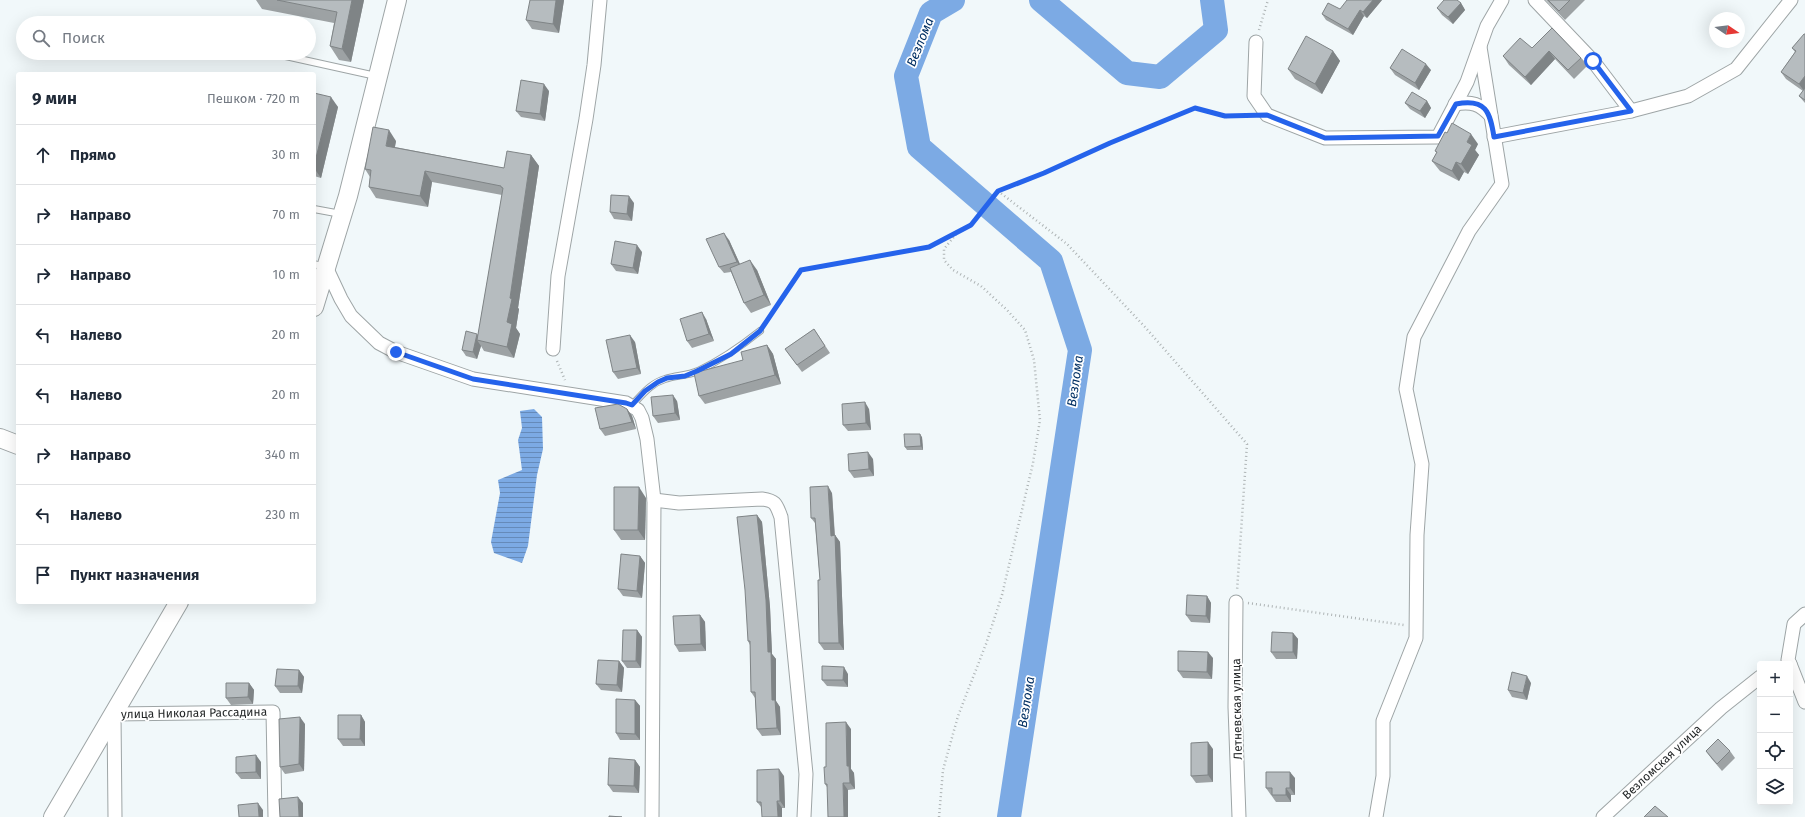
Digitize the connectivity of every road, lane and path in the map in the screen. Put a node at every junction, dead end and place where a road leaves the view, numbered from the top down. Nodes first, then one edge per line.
1 (396, 0) edge
2 (600, 0) edge
3 (1268, 0) edge
4 (1502, 0) edge
5 (1535, 0) edge
6 (1791, 0) edge
7 (1256, 42) joint
8 (1480, 47) junction
9 (303, 60) edge
10 (378, 77) junction
11 (1456, 104) junction
12 (1631, 111) junction
13 (1267, 115) junction
14 (1491, 116) junction
15 (1494, 137) junction
16 (998, 191) junction
17 (316, 209) edge
18 (343, 215) junction
19 (957, 233) junction
20 (320, 265) edge
21 (316, 293) edge
22 (760, 331) joint
23 (553, 349) joint
24 (568, 393) junction
25 (632, 405) junction
26 (0, 438) edge
27 (16, 443) edge
28 (654, 500) junction
29 (1236, 602) junction
30 (178, 604) edge
31 (1805, 614) edge
32 (1416, 627) junction
33 (1788, 661) edge
34 (1793, 674) edge
35 (1757, 679) edge
36 (1805, 702) edge
37 (53, 817) edge
38 (115, 817) edge
39 (275, 817) edge
40 (652, 817) edge
41 (804, 817) edge
42 (939, 817) edge
43 (1239, 817) edge
44 (1376, 817) edge
45 (1603, 817) edge

1 - 10 street
2 - 23 street
3 - 7 path
4 - 8 street
5 - 12 street
6 - 12 street
7 - 13 street
8 - 11 street
8 - 14 street
9 - 10 lane
10 - 18 street
11 - 13 street
11 - 14 street
12 - 15 street
13 - 16 path
14 - 15 street
15 - 32 street
16 - 19 path
16 - 29 path
17 - 18 lane
18 - 20 street
19 - 22 path
19 - 42 path
20 - 21 street
20 - 24 street
22 - 25 lane
23 - 24 path
24 - 25 street
25 - 28 street
26 - 27 street
28 - 40 street
28 - 41 street
29 - 32 path
29 - 43 street, Летневская улица
30 - 37 street
31 - 33 street
32 - 44 street
34 - 36 street
35 - 45 street, Везломская улица
38 - 39 street, улица Николая Рассадина

